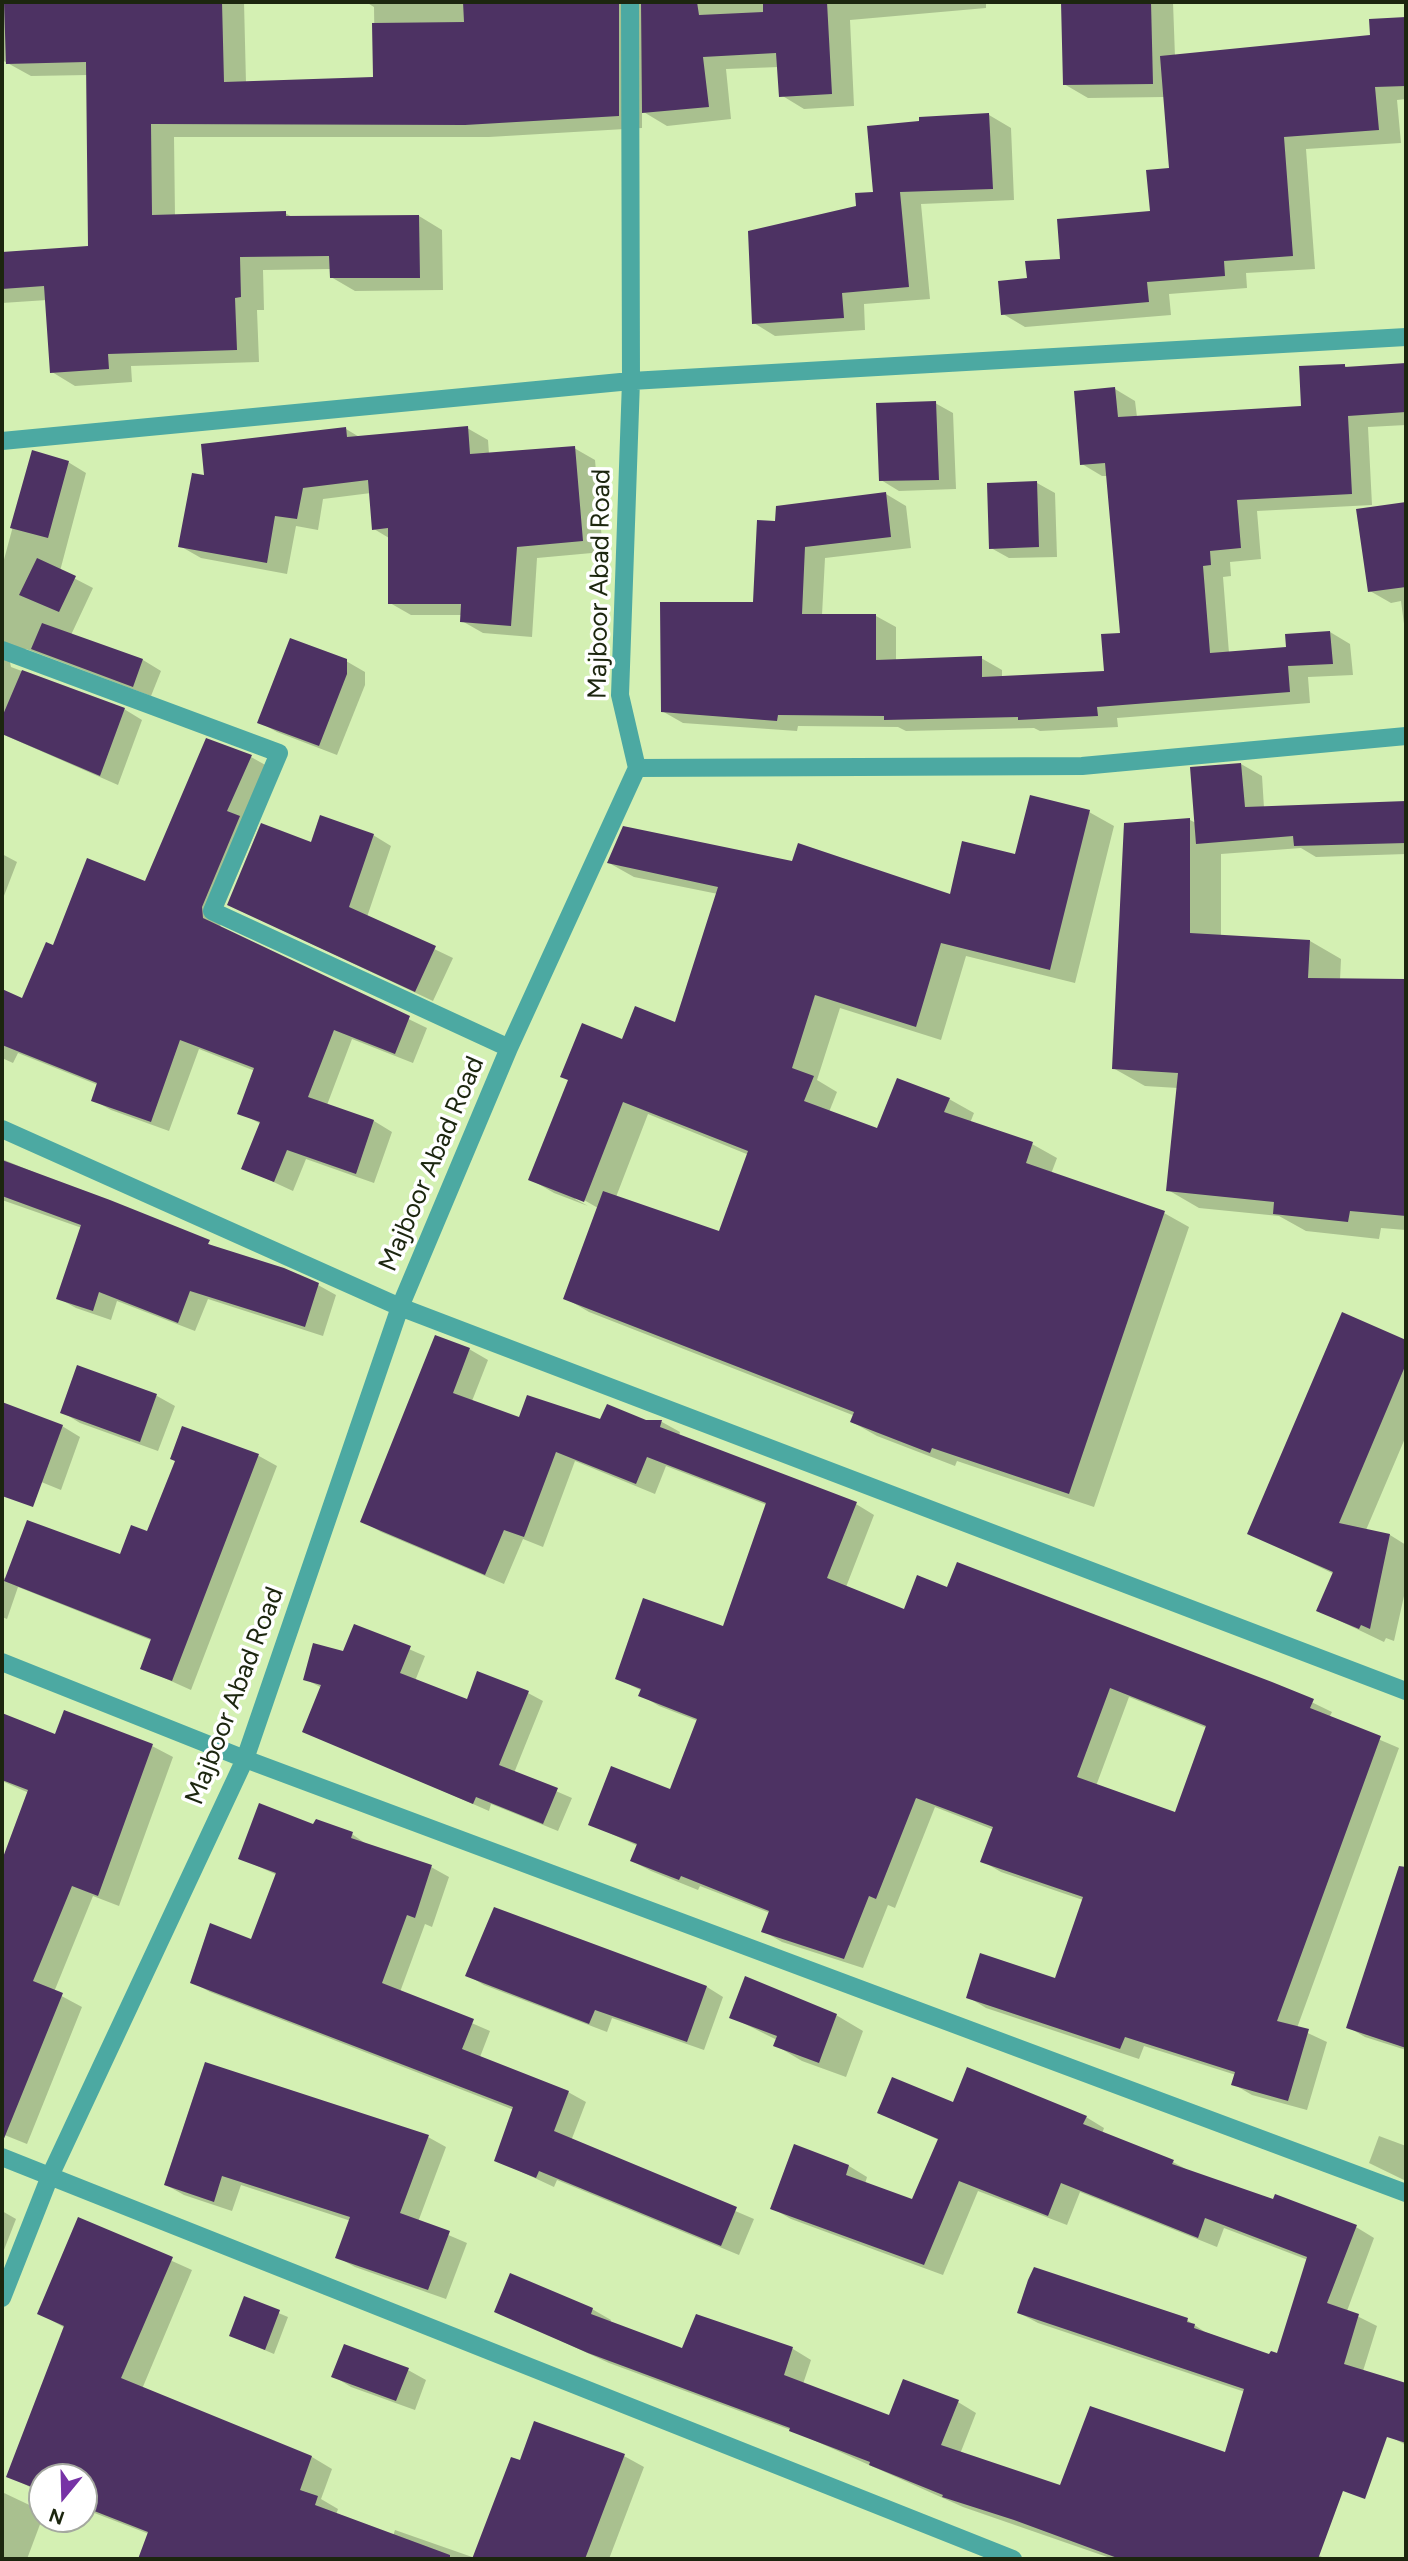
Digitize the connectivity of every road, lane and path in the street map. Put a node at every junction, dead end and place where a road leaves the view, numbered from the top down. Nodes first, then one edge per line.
1 (630, 2) edge
2 (1406, 337) edge
3 (631, 381) junction
4 (2, 441) edge
5 (2, 649) edge
6 (1406, 737) edge
7 (637, 768) junction
8 (509, 1048) junction
9 (2, 1129) edge
10 (400, 1307) junction
11 (2, 1661) edge
12 (1406, 1692) edge
13 (245, 1759) junction
14 (2, 2157) edge
15 (50, 2176) junction
16 (1406, 2193) edge
17 (2, 2298) edge
18 (1013, 2559) edge

1 - 3 street, Majboor Abad Road
2 - 3 street
3 - 4 street
3 - 7 street, Majboor Abad Road
5 - 8 street
6 - 7 street
7 - 8 street, Majboor Abad Road
8 - 10 street, Majboor Abad Road
9 - 10 street
10 - 12 street
10 - 13 street, Majboor Abad Road
11 - 13 street
13 - 15 street, Majboor Abad Road
13 - 16 street
14 - 15 street
15 - 17 street, Majboor Abad Road
15 - 18 street

